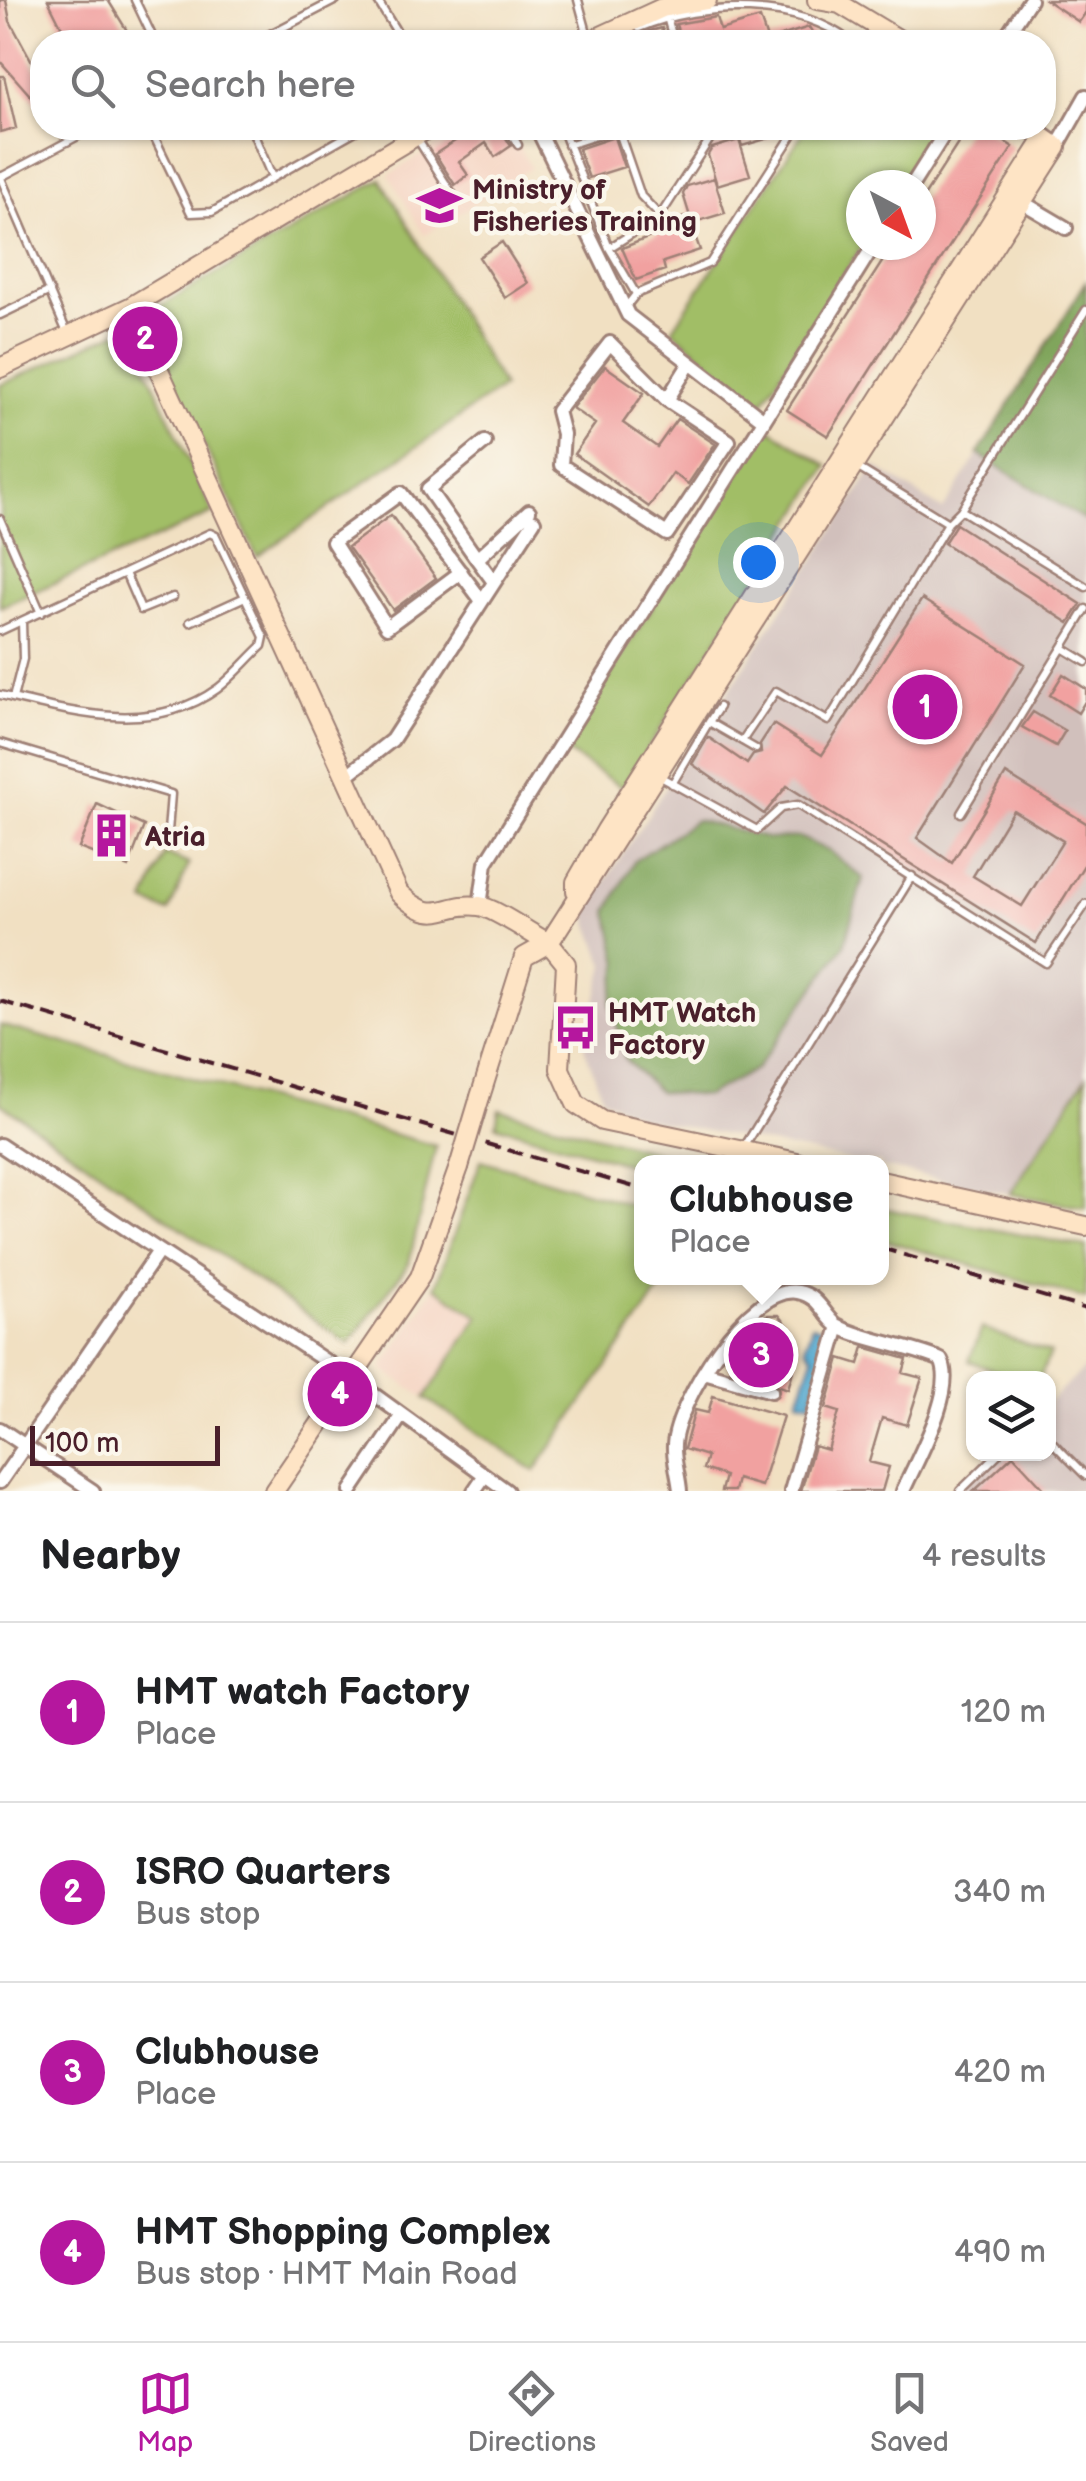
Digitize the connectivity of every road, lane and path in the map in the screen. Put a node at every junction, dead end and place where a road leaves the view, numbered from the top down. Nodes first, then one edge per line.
1 (134, 0) edge
2 (336, 0) edge
3 (376, 0) edge
4 (578, 0) edge
5 (707, 0) edge
6 (816, 0) edge
7 (1030, 0) edge
8 (667, 16) junction
9 (148, 30) edge
10 (278, 30) edge
11 (395, 30) edge
12 (586, 30) edge
13 (615, 30) edge
14 (637, 30) edge
15 (671, 30) edge
16 (832, 30) edge
17 (884, 30) edge
18 (1010, 30) edge
19 (1086, 96) edge
20 (1056, 126) edge
21 (70, 140) edge
22 (156, 140) edge
23 (256, 140) edge
24 (339, 140) edge
25 (409, 140) edge
26 (426, 140) edge
27 (515, 140) edge
28 (543, 140) edge
29 (566, 140) edge
30 (583, 140) edge
31 (623, 140) edge
32 (709, 140) edge
33 (789, 140) edge
34 (940, 140) edge
35 (1043, 140) edge
36 (1043, 140) edge
37 (518, 145) dead end
38 (568, 145) junction
39 (921, 170) edge
40 (0, 176) edge
41 (272, 177) junction
42 (4, 192) edge
43 (457, 202) dead end
44 (1022, 202) junction
45 (660, 216) junction
46 (1066, 228) dead end
47 (609, 248) junction
48 (865, 260) edge
49 (50, 292) junction
50 (636, 294) junction
51 (130, 307) junction
52 (945, 307) junction
53 (625, 308) junction
54 (1086, 310) edge
55 (0, 315) edge
56 (68, 336) junction
57 (690, 363) junction
58 (0, 368) edge
59 (666, 400) junction
60 (764, 420) junction
61 (485, 442) dead end
62 (853, 465) junction
63 (961, 510) junction
64 (0, 520) edge
65 (948, 524) junction
66 (477, 559) junction
67 (461, 572) junction
68 (125, 573) junction
69 (494, 582) junction
70 (1086, 587) edge
71 (172, 597) dead end
72 (245, 598) junction
73 (482, 601) junction
74 (1086, 609) edge
75 (41, 613) junction
76 (22, 621) junction
77 (190, 622) dead end
78 (0, 631) edge
79 (1063, 648) junction
80 (1086, 662) edge
81 (0, 695) edge
82 (13, 698) junction
83 (718, 707) dead end
84 (708, 722) junction
85 (742, 741) junction
86 (0, 743) edge
87 (756, 749) dead end
88 (346, 776) junction
89 (665, 779) junction
90 (961, 814) dead end
91 (167, 844) dead end
92 (912, 876) junction
93 (575, 897) junction
94 (1086, 904) edge
95 (480, 906) junction
96 (549, 943) junction
97 (0, 1145) edge
98 (742, 1150) junction
99 (765, 1155) edge
100 (889, 1183) edge
101 (1086, 1226) edge
102 (159, 1250) junction
103 (838, 1326) junction
104 (704, 1372) junction
105 (351, 1378) junction
106 (770, 1391) dead end
107 (402, 1415) junction
108 (0, 1429) edge
109 (25, 1446) junction
110 (1056, 1446) edge
111 (991, 1461) edge
112 (485, 1475) junction
113 (1086, 1476) edge
114 (0, 1482) edge
115 (94, 1491) edge
116 (274, 1491) edge
117 (351, 1491) edge
118 (474, 1491) edge
119 (506, 1491) edge
120 (680, 1491) edge
121 (791, 1491) edge
122 (903, 1491) edge
123 (960, 1491) edge

1 - 9 lane
2 - 10 lane
3 - 11 lane
4 - 12 lane
5 - 13 street
6 - 17 street
7 - 18 street
8 - 14 lane
8 - 15 lane
8 - 16 lane
19 - 20 street
21 - 40 lane
22 - 41 lane
23 - 41 lane
24 - 41 lane
25 - 51 street
26 - 43 lane
27 - 37 lane
28 - 53 street
29 - 38 lane
30 - 38 lane
31 - 45 lane
32 - 45 lane
33 - 50 lane
34 - 39 street
35 - 44 street
36 - 52 street
38 - 47 lane
40 - 42 lane
42 - 49 lane
44 - 46 street
44 - 52 street
45 - 47 lane
47 - 50 lane
48 - 60 street
49 - 55 lane
49 - 56 lane
50 - 53 lane
51 - 56 street
51 - 88 street
52 - 62 street
52 - 93 street
53 - 57 street
54 - 63 lane
56 - 58 street
57 - 59 street
57 - 60 street
59 - 59 street
60 - 95 street
61 - 66 street
62 - 65 lane
62 - 89 street
63 - 65 lane
63 - 70 lane
64 - 75 lane
65 - 85 lane
66 - 69 street
66 - 69 street
67 - 67 street
67 - 73 street
68 - 71 lane
68 - 72 lane
68 - 75 lane
69 - 73 street
72 - 77 lane
72 - 82 lane
73 - 88 street
74 - 79 lane
75 - 76 lane
76 - 78 lane
76 - 82 lane
79 - 80 lane
79 - 90 lane
81 - 82 lane
83 - 84 lane
84 - 85 lane
84 - 89 lane
85 - 87 lane
86 - 91 lane
88 - 95 street
89 - 92 lane
89 - 93 street
92 - 94 lane
92 - 98 lane
93 - 96 street
95 - 96 street
96 - 98 street
96 - 105 street, bridge
97 - 102 street
98 - 99 street
100 - 101 street
102 - 105 street
102 - 109 street
103 - 104 street
103 - 121 street
103 - 122 street
104 - 106 street
104 - 120 street
105 - 107 street
105 - 116 street
107 - 112 street
107 - 117 street
108 - 109 street
109 - 114 street
109 - 115 street
110 - 113 lane
111 - 123 lane
112 - 118 street
112 - 119 street

